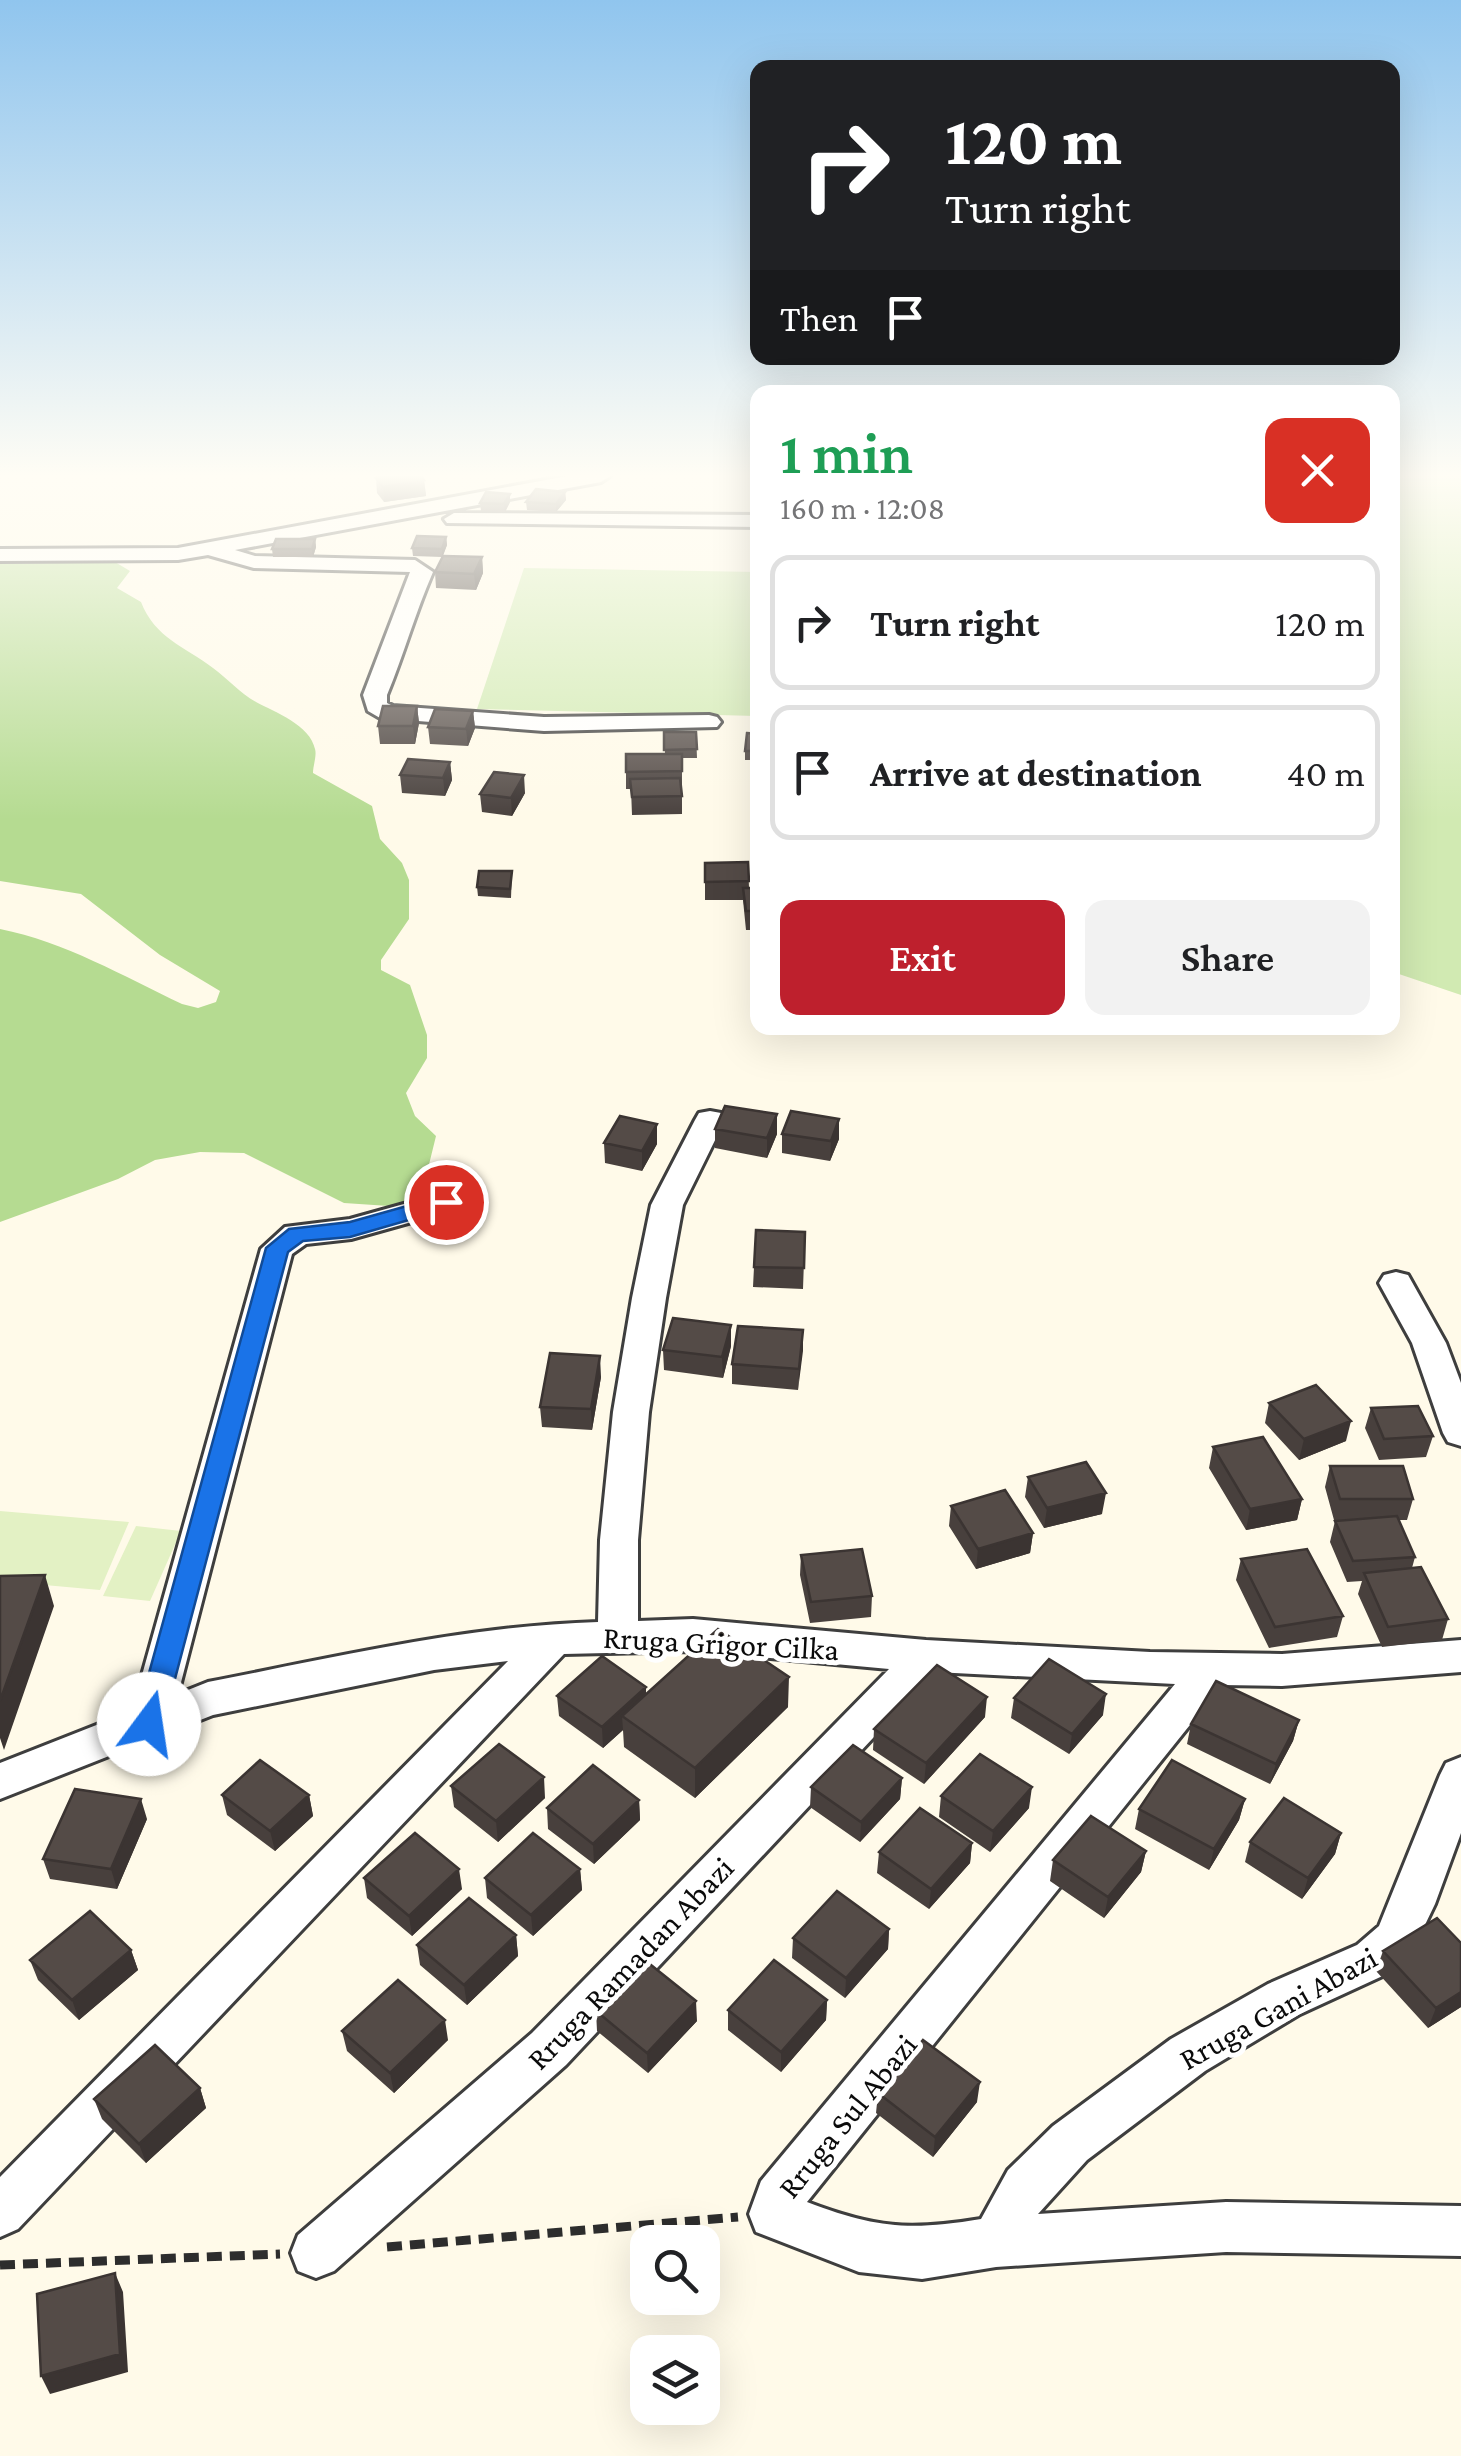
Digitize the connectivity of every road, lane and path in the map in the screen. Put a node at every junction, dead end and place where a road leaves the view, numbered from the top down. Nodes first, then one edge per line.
1 (414, 591) edge
2 (709, 722) dead end
3 (710, 1120) dead end
4 (446, 1202) dead end
5 (1396, 1283) dead end
6 (1461, 1433) edge
7 (618, 1635) junction
8 (554, 1639) junction
9 (926, 1656) junction
10 (1461, 1656) edge
11 (1213, 1667) junction
12 (149, 1724) junction
13 (1461, 1774) edge
14 (0, 1781) edge
15 (0, 2212) edge
16 (1461, 2231) edge
17 (996, 2242) junction
18 (316, 2253) dead end

1 - 2 street
3 - 7 street
4 - 12 street
5 - 6 street
7 - 8 street, Rruga Grigor Cilka
7 - 9 street, Rruga Grigor Cilka
8 - 12 street, Rruga Grigor Cilka
8 - 15 street
9 - 11 street, Rruga Grigor Cilka
9 - 18 street, Rruga Ramadan Abazi
10 - 11 street, Rruga Grigor Cilka
11 - 17 street, Rruga Sul Abazi
12 - 14 street, Rruga Grigor Cilka
13 - 17 street, Rruga Gani Abazi
16 - 17 street, Rruga Sul Abazi

